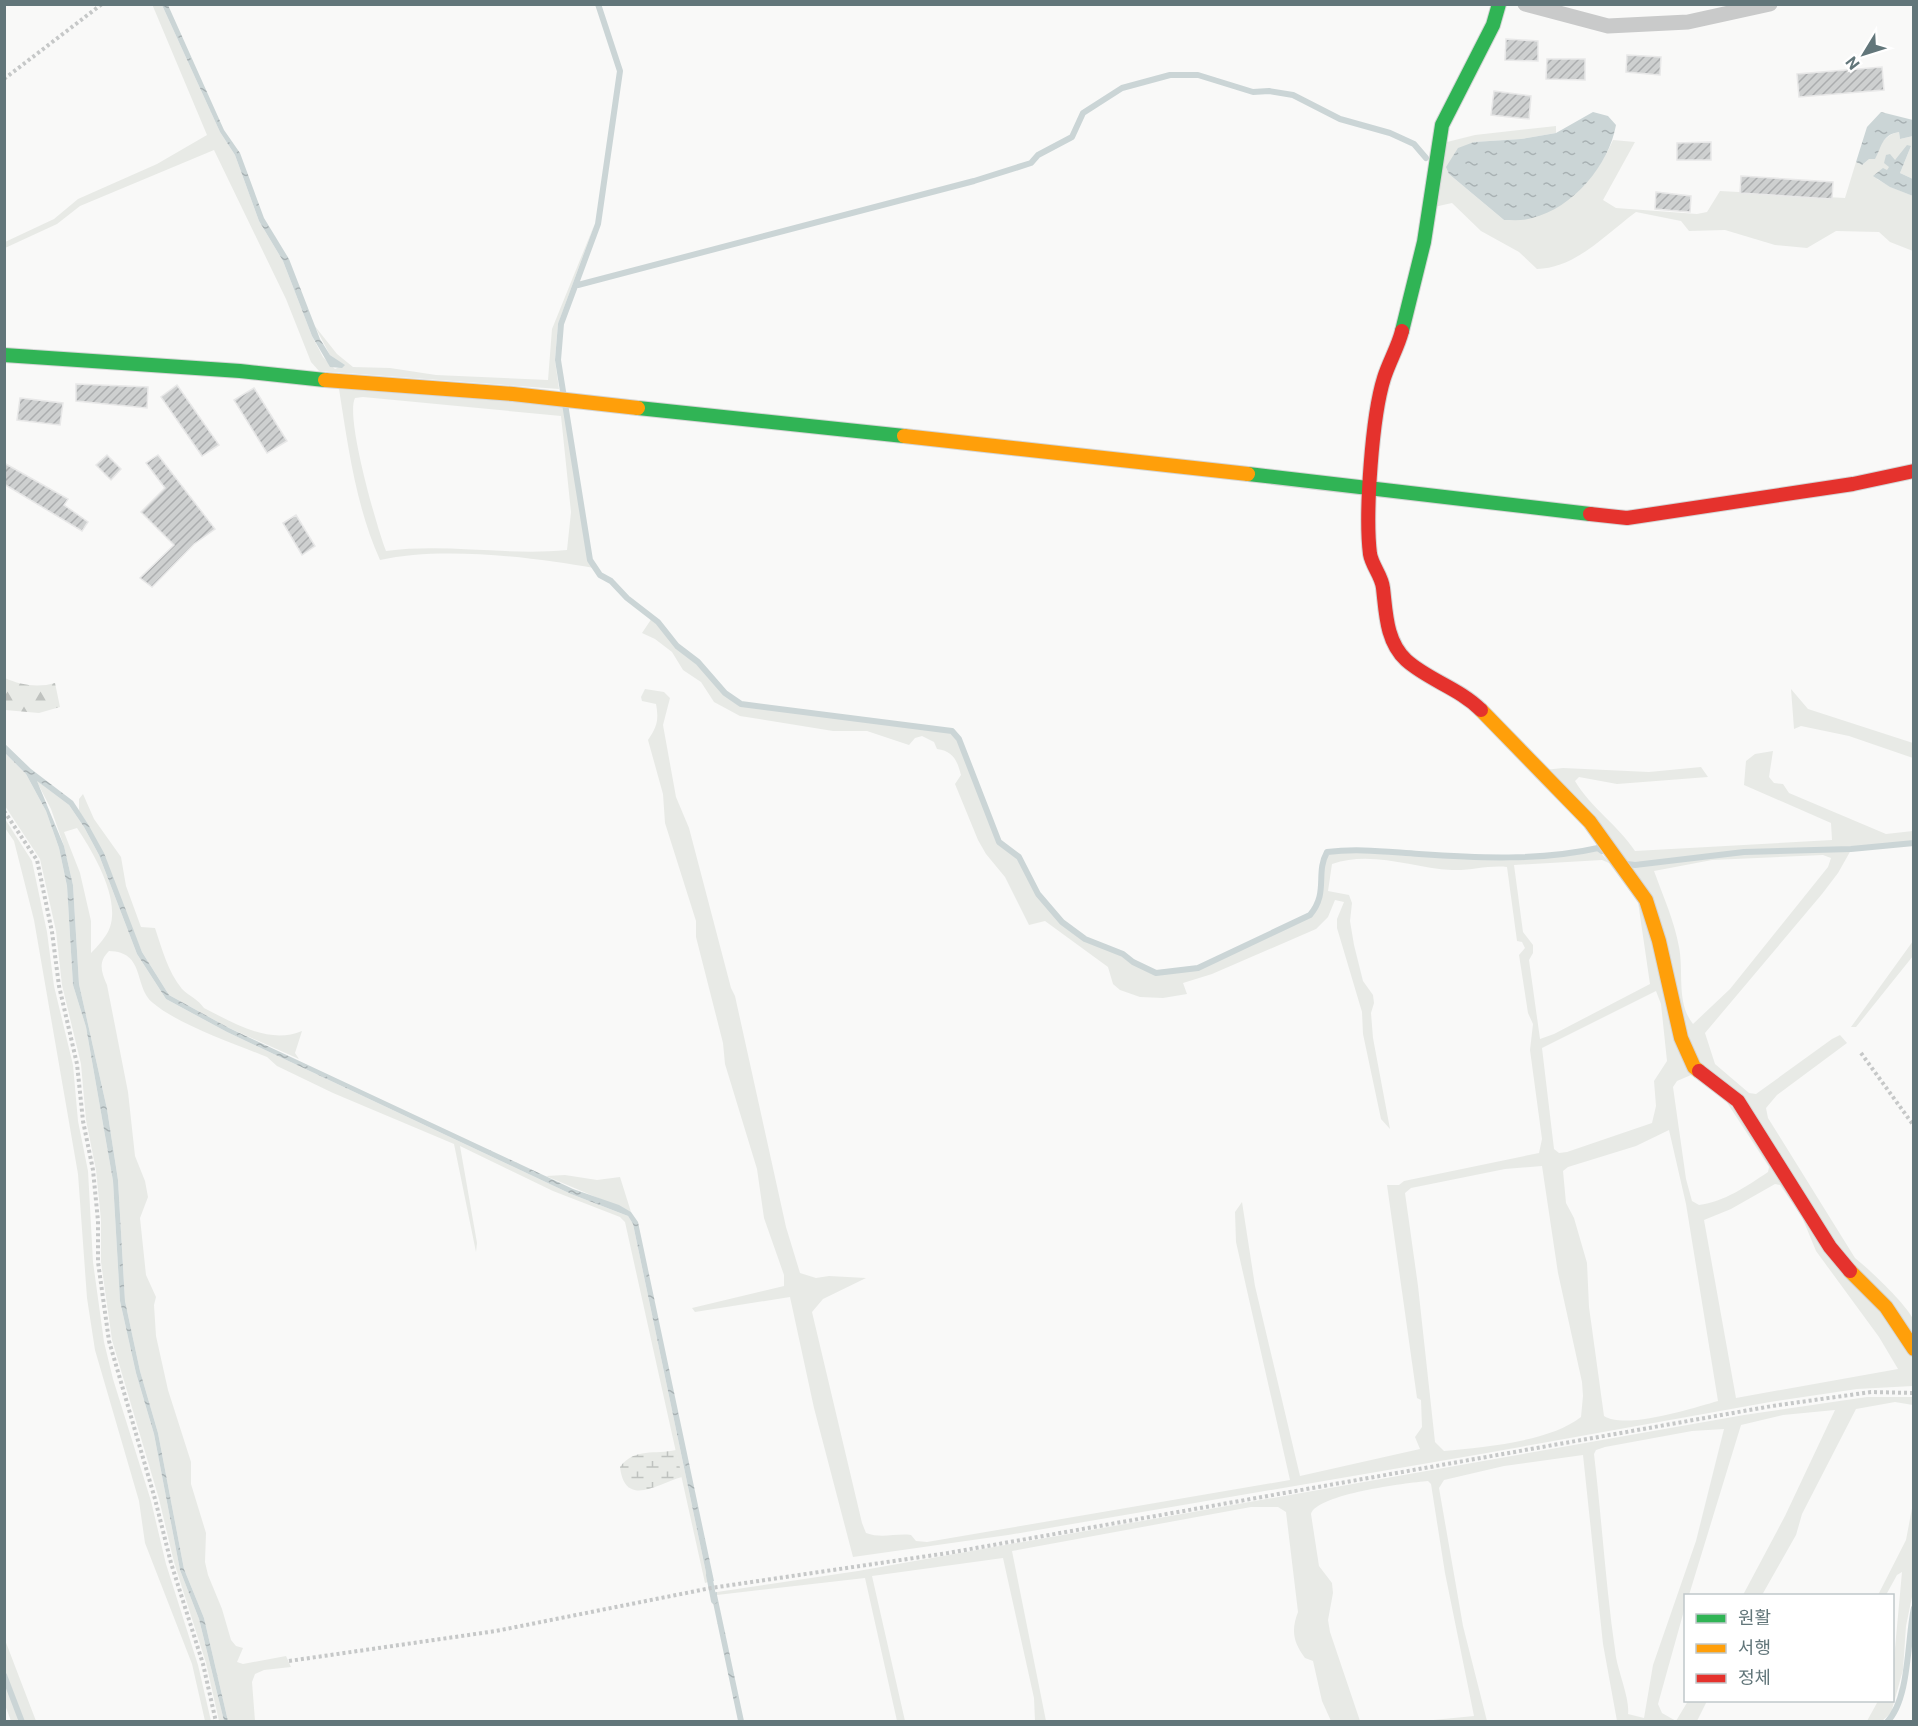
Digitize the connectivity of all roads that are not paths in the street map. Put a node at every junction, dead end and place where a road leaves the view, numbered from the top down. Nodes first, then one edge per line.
1 (1499, 4) edge
2 (1525, 4) edge
3 (1770, 4) edge
4 (4, 355) edge
5 (1914, 471) edge
6 (1370, 487) junction
7 (1914, 1349) edge

1 - 6 street
2 - 3 street
4 - 6 street
5 - 6 street
6 - 7 street

